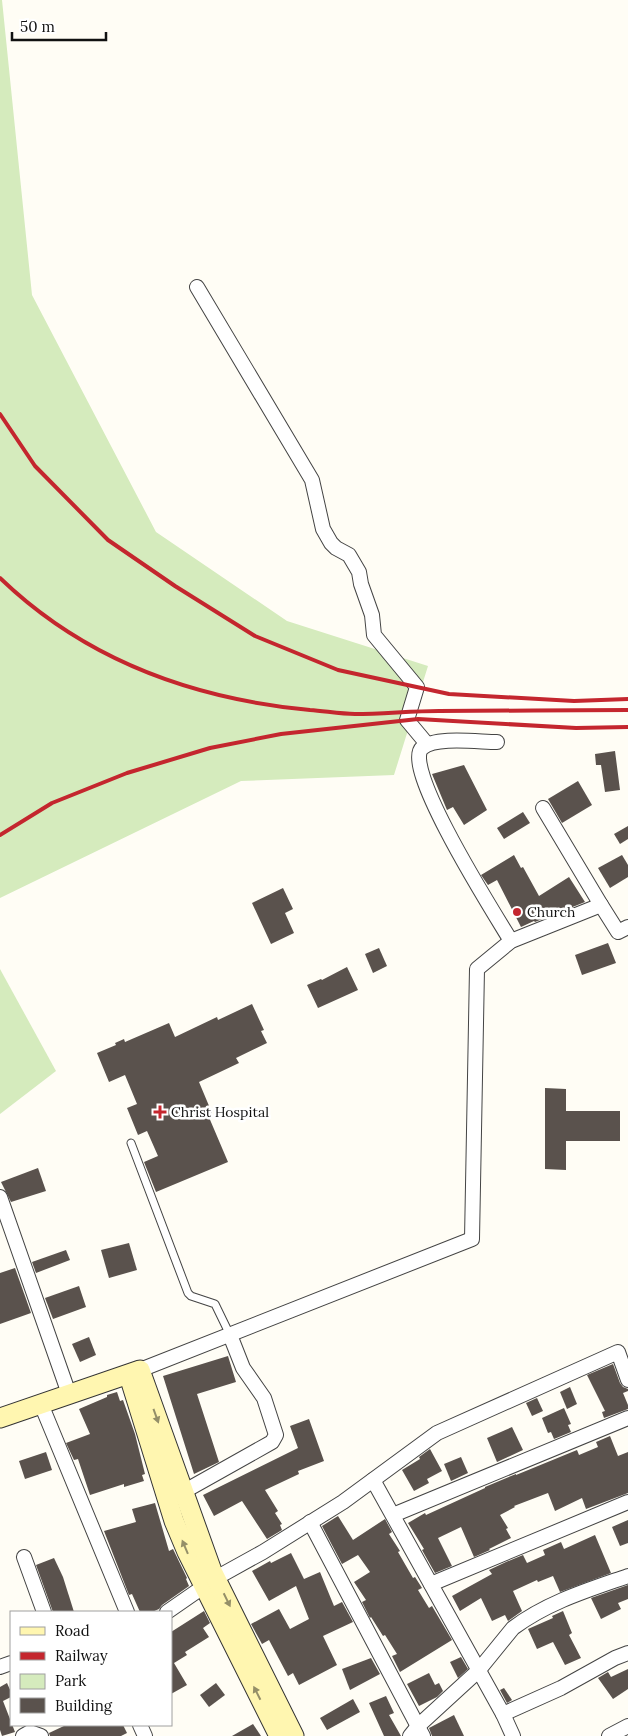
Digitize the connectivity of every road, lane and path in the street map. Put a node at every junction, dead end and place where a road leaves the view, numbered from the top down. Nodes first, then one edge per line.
1 (197, 287) dead end
2 (497, 742) dead end
3 (426, 744) junction
4 (543, 808) dead end
5 (601, 905) junction
6 (628, 926) edge
7 (511, 941) junction
8 (131, 1143) dead end
9 (0, 1197) edge
10 (6, 1235) edge
11 (230, 1335) junction
12 (623, 1350) edge
13 (134, 1372) junction
14 (628, 1380) edge
15 (69, 1394) junction
16 (41, 1404) junction
17 (0, 1418) edge
18 (628, 1418) edge
19 (373, 1480) junction
20 (183, 1492) junction
21 (628, 1502) edge
22 (392, 1515) junction
23 (310, 1522) junction
24 (24, 1557) dead end
25 (628, 1576) edge
26 (209, 1582) junction
27 (430, 1584) junction
28 (44, 1611) edge
29 (127, 1611) edge
30 (168, 1611) edge
31 (628, 1653) edge
32 (478, 1671) junction
33 (276, 1714) junction
34 (503, 1714) junction
35 (628, 1726) edge
36 (417, 1733) edge
37 (23, 1736) edge
38 (41, 1736) edge
39 (279, 1736) edge
40 (294, 1736) edge
41 (513, 1736) edge
42 (609, 1736) edge

1 - 3 street
2 - 3 street
3 - 7 street
4 - 5 street
5 - 6 street
5 - 7 street
7 - 11 street
8 - 11 lane
9 - 10 street
10 - 15 street
11 - 13 street
11 - 20 street
12 - 14 street
12 - 19 street
13 - 15 street
13 -> 20 street
26 -> 13 street
15 - 16 street
16 - 17 street
16 - 29 street
18 - 22 street
19 - 22 street
19 - 23 street
20 - 26 street
21 - 27 street
22 - 27 street
23 - 26 street
23 - 36 street
24 - 28 street
25 - 32 street
26 - 30 street
26 - 33 street
27 - 32 street
31 - 34 street
32 - 34 street
32 - 36 street
33 - 39 street
33 - 40 street
34 - 41 street
35 - 42 street
37 - 38 street

